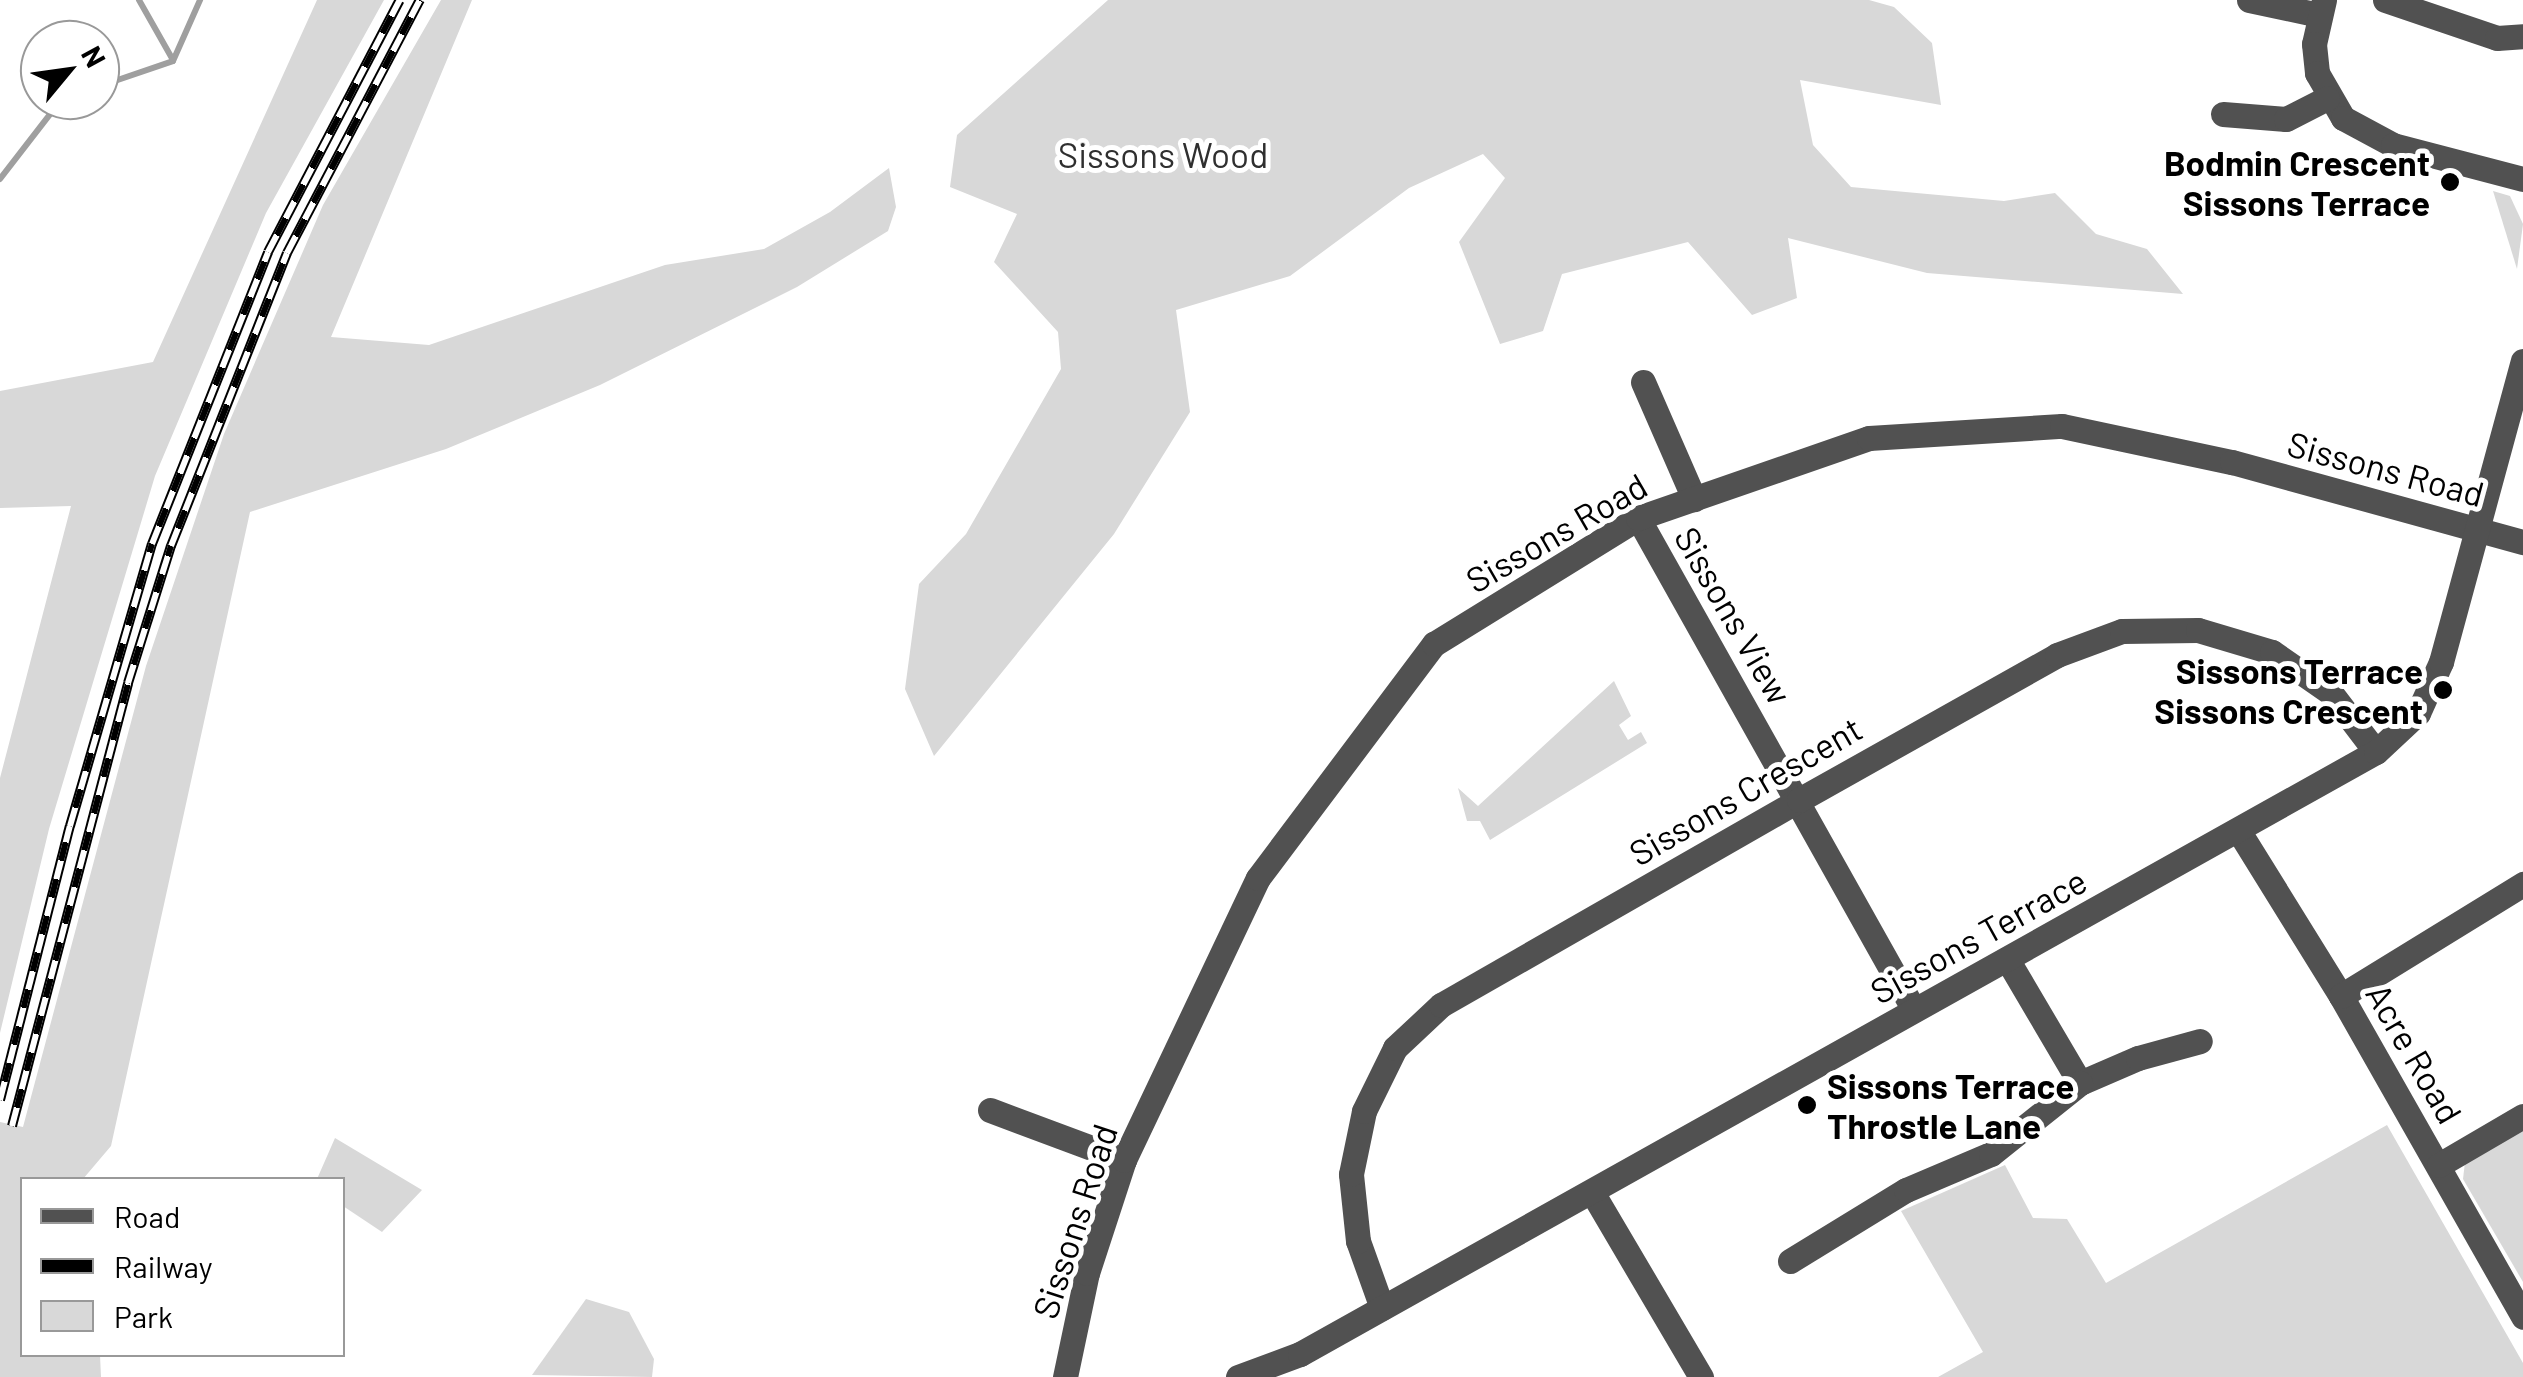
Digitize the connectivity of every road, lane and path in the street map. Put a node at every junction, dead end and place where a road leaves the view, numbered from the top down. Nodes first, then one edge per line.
1 (2249, 0) edge
2 (2385, 0) edge
3 (2322, 7) edge
4 (2523, 36) edge
5 (2326, 98) junction
6 (2223, 114) dead end
7 (2523, 179) edge
8 (2523, 360) edge
9 (1643, 382) dead end
10 (1694, 499) junction
11 (1638, 518) junction
12 (2478, 529) junction
13 (2523, 542) edge
14 (2376, 752) junction
15 (1799, 800) junction
16 (2238, 830) junction
17 (2523, 884) edge
18 (2007, 959) junction
19 (2341, 996) junction
20 (1914, 1010) junction
21 (2200, 1041) dead end
22 (2080, 1084) junction
23 (990, 1110) dead end
24 (2523, 1116) edge
25 (1124, 1160) junction
26 (2439, 1166) junction
27 (1592, 1192) junction
28 (1790, 1262) dead end
29 (1382, 1308) junction
30 (2523, 1317) edge
31 (1065, 1377) edge
32 (1238, 1377) edge
33 (1700, 1377) edge

1 - 3 street
2 - 4 street
3 - 5 street
5 - 6 street
5 - 7 street
8 - 12 street, Sissons Terrace
9 - 10 street
10 - 11 street, Sissons Road
10 - 12 street, Sissons Road
11 - 15 street, Sissons View
11 - 25 street, Sissons Road
12 - 13 street, Sissons Road
12 - 14 street, Sissons Terrace
14 - 15 street, Sissons Crescent
14 - 16 street, Sissons Terrace
15 - 20 street, Sissons View
15 - 29 street, Sissons Crescent
16 - 18 street, Sissons Terrace
16 - 19 street, Acre Road
17 - 19 street
18 - 20 street, Sissons Terrace
18 - 22 street
19 - 26 street, Acre Road
20 - 27 street, Sissons Terrace
21 - 22 street
22 - 28 street
23 - 25 street
24 - 26 street
25 - 31 street, Sissons Road
26 - 30 street, Acre Road
27 - 29 street, Sissons Terrace
27 - 33 street
29 - 32 street, Sissons Terrace

